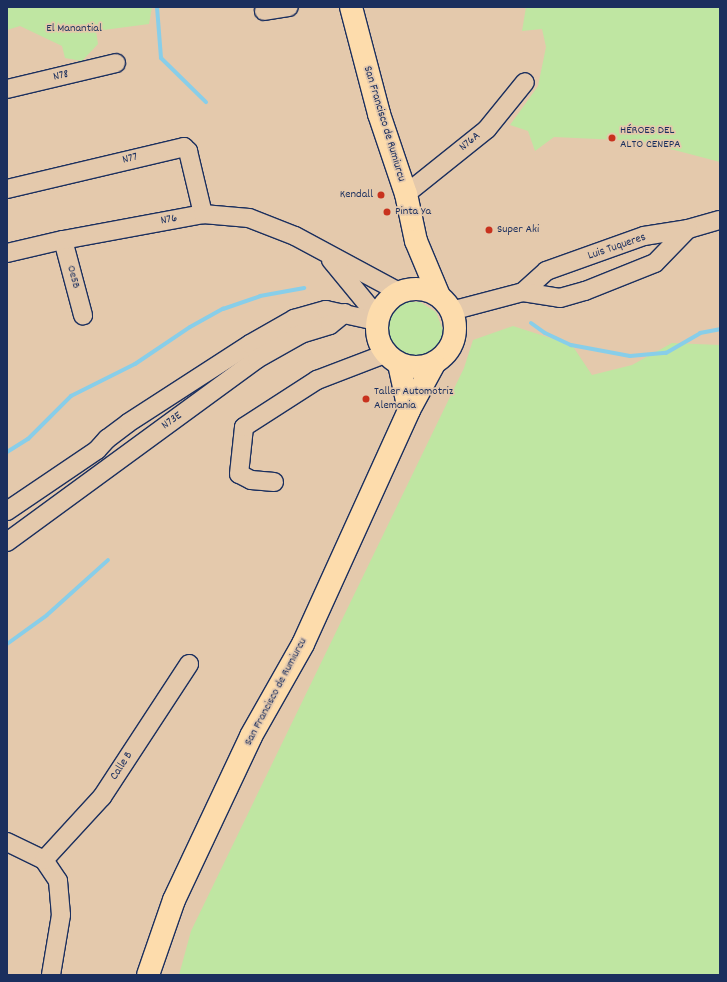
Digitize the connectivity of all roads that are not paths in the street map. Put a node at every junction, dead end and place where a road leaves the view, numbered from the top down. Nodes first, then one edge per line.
1 (289, 7) edge
2 (350, 7) edge
3 (264, 11) dead end
4 (116, 63) dead end
5 (525, 82) dead end
6 (7, 89) edge
7 (7, 189) edge
8 (406, 194) junction
9 (203, 214) junction
10 (720, 220) edge
11 (688, 229) junction
12 (63, 240) junction
13 (416, 241) junction
14 (7, 253) edge
15 (325, 253) junction
16 (401, 291) junction
17 (523, 292) junction
18 (445, 304) junction
19 (84, 315) dead end
20 (377, 318) junction
21 (254, 352) junction
22 (392, 359) junction
23 (434, 364) junction
24 (409, 410) junction
25 (128, 423) junction
26 (107, 438) junction
27 (143, 442) junction
28 (120, 458) junction
29 (274, 482) dead end
30 (7, 511) edge
31 (7, 542) edge
32 (189, 664) dead end
33 (7, 842) edge
34 (44, 860) junction
35 (51, 975) edge
36 (148, 975) edge

1 - 3 street
2 - 8 main road, San Francisco de Rumiurcu
4 - 6 street, N78
5 - 8 street, N76A
7 - 9 street, N77
8 - 13 main road, San Francisco de Rumiurcu
9 - 12 street, N76
9 - 15 street, N76
10 - 11 street, Luis Tuqueres
11 - 17 street, Luis Tuqueres
11 - 17 street
12 - 14 street, N76
12 - 19 street, Oe5B
13 - 16 main road, San Francisco de Rumiurcu
13 - 18 main road, San Francisco de Rumiurcu
15 - 16 street, N76
15 - 20 street, N76
16 - 18 main road
16 - 20 main road
17 - 18 street
18 - 23 main road
20 - 21 street, N73E
20 - 22 main road
21 - 25 street, N73E
21 - 27 street, N73E
22 - 23 main road
22 - 24 main road
22 - 29 street
23 - 24 main road, San Francisco de Rumiurcu
24 - 36 main road, San Francisco de Rumiurcu
25 - 26 street, N73E
25 - 27 street
26 - 28 street
26 - 30 street, N73E
27 - 28 street, N73E
28 - 31 street, N73E
32 - 34 street, Calle B
33 - 34 street
34 - 35 street

